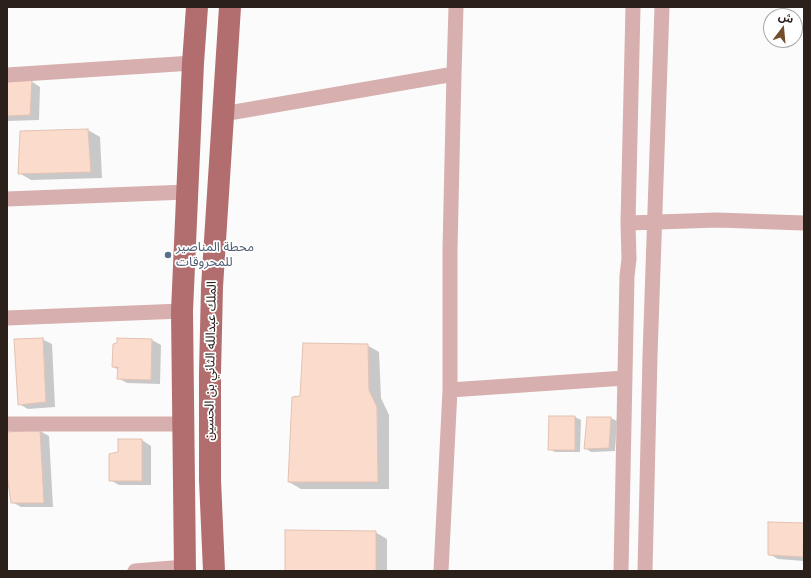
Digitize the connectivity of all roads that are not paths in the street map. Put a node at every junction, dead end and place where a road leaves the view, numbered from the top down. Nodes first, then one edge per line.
1 (197, 7) edge
2 (230, 7) edge
3 (456, 7) edge
4 (633, 7) edge
5 (662, 7) edge
6 (193, 63) junction
7 (454, 74) junction
8 (7, 75) edge
9 (223, 114) junction
10 (187, 192) junction
11 (7, 199) edge
12 (655, 222) junction
13 (628, 223) junction
14 (804, 223) edge
15 (182, 311) junction
16 (7, 318) edge
17 (625, 378) junction
18 (450, 390) junction
19 (7, 424) edge
20 (184, 424) junction
21 (185, 569) edge
22 (135, 571) edge
23 (214, 571) edge
24 (441, 571) edge
25 (621, 571) edge
26 (645, 571) edge

1 - 6 main road, الملك عبدالله الثاني بن الحسين
2 - 9 main road, الملك عبدالله الثاني بن الحسين
3 - 7 street
4 - 13 street
5 - 12 street
6 - 8 street
6 - 10 main road, الملك عبدالله الثاني بن الحسين
7 - 9 street
7 - 18 street
9 - 23 main road, الملك عبدالله الثاني بن الحسين
10 - 11 street
10 - 15 main road, الملك عبدالله الثاني بن الحسين
12 - 13 street
12 - 14 street
12 - 26 street
13 - 17 street
15 - 16 street
15 - 20 main road, الملك عبدالله الثاني بن الحسين
17 - 18 street
17 - 25 street
18 - 24 street
19 - 20 street
20 - 21 main road, الملك عبدالله الثاني بن الحسين
21 - 22 street

